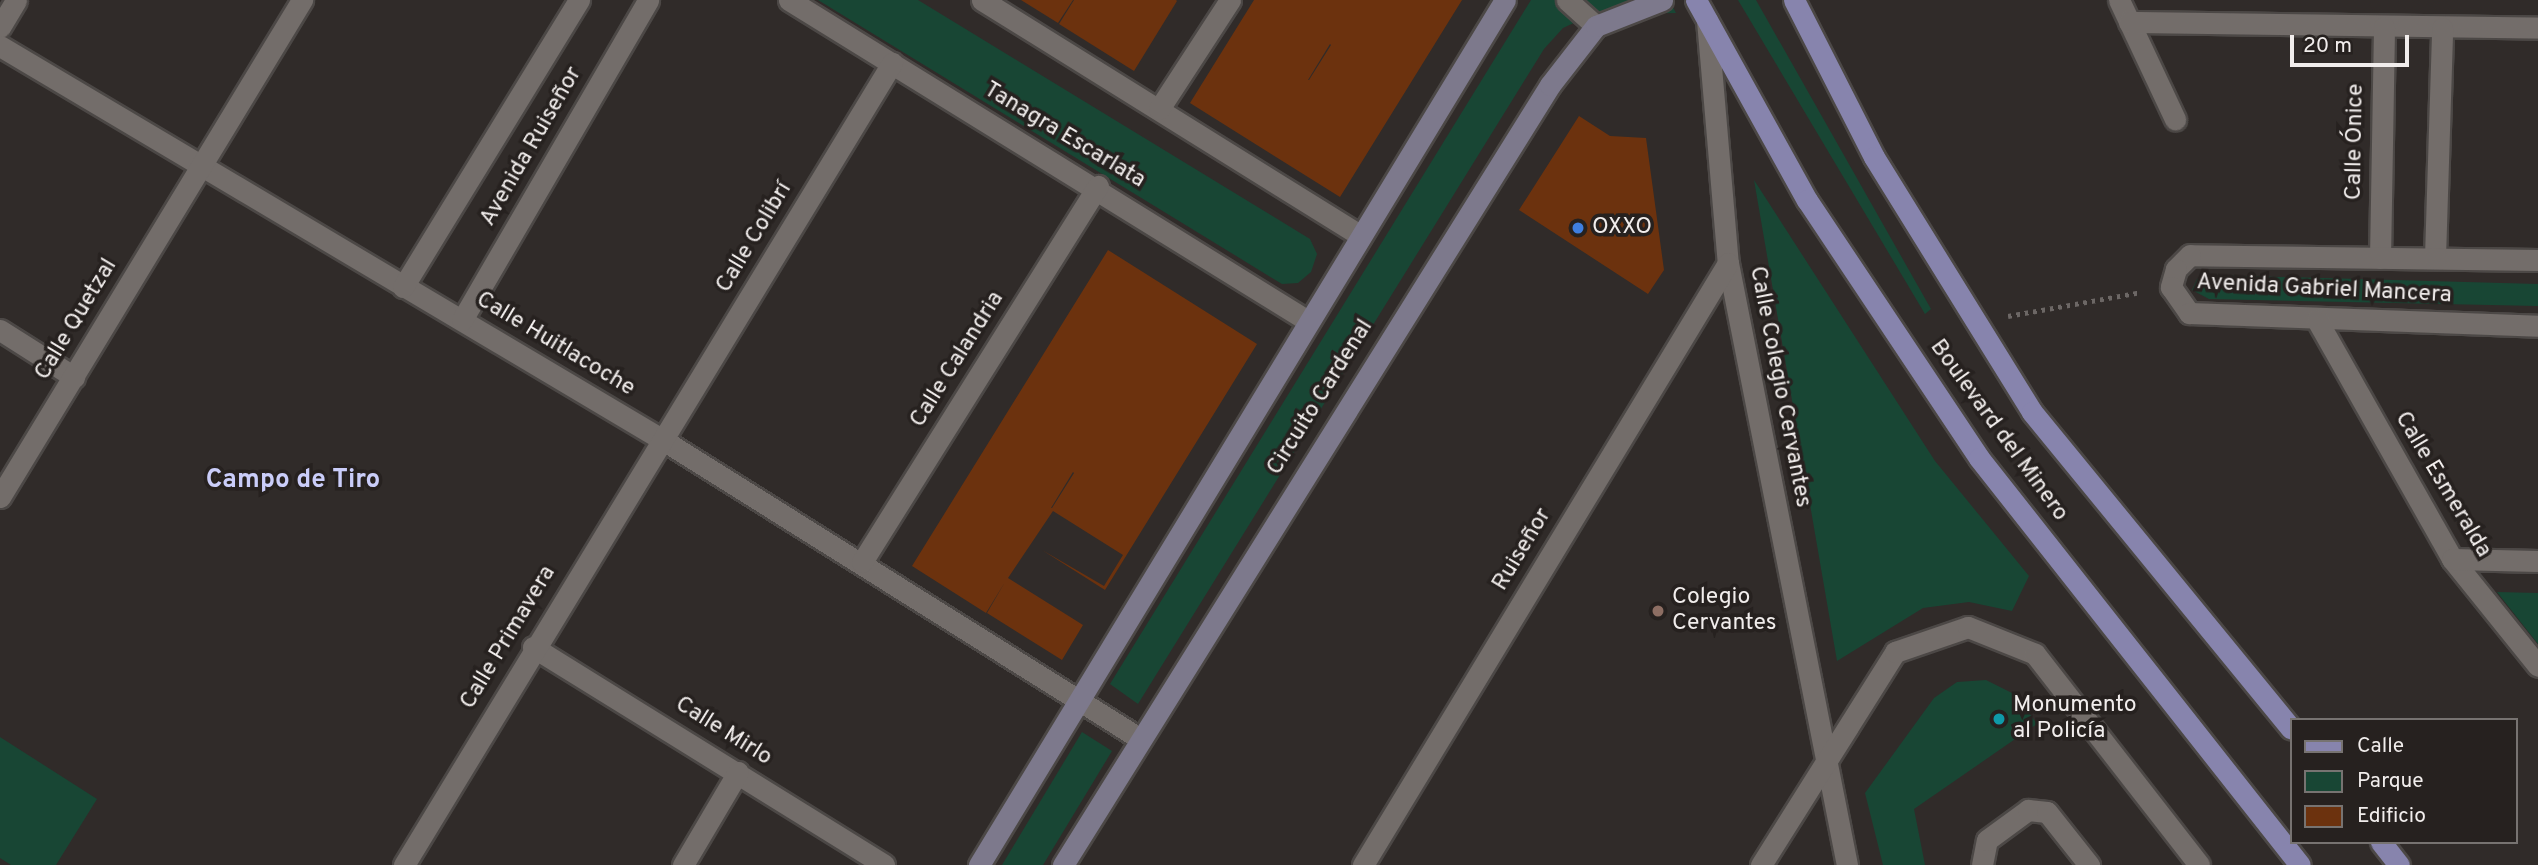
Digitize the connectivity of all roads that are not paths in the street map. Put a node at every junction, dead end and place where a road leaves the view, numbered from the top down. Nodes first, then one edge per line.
1 (16, 0) edge
2 (302, 0) edge
3 (579, 0) edge
4 (648, 0) edge
5 (789, 0) edge
6 (982, 0) edge
7 (1230, 0) edge
8 (1504, 0) edge
9 (1567, 0) edge
10 (1662, 0) edge
11 (1696, 0) edge
12 (1794, 0) edge
13 (2119, 0) edge
14 (1707, 20) junction
15 (2129, 22) junction
16 (1596, 26) junction
17 (0, 27) edge
18 (2384, 27) junction
19 (2442, 28) junction
20 (2538, 28) edge
21 (0, 46) edge
22 (892, 63) junction
23 (1159, 109) junction
24 (2175, 119) dead end
25 (197, 169) junction
26 (1098, 187) junction
27 (1361, 236) junction
28 (2435, 257) junction
29 (2380, 258) junction
30 (2538, 260) edge
31 (1728, 263) junction
32 (403, 287) junction
33 (462, 320) junction
34 (2317, 320) junction
35 (1308, 321) junction
36 (2538, 326) edge
37 (0, 330) edge
38 (74, 377) junction
39 (663, 440) junction
40 (0, 497) edge
41 (2452, 559) junction
42 (2538, 561) edge
43 (862, 562) junction
44 (533, 647) junction
45 (2538, 666) edge
46 (1075, 700) junction
47 (2290, 728) edge
48 (1139, 738) junction
49 (1822, 760) junction
50 (738, 772) junction
51 (2383, 844) edge
52 (404, 865) edge
53 (683, 865) edge
54 (884, 865) edge
55 (979, 865) edge
56 (1063, 865) edge
57 (1363, 865) edge
58 (1761, 865) edge
59 (1847, 865) edge
60 (1982, 865) edge
61 (2088, 865) edge
62 (2199, 865) edge
63 (2300, 865) edge
64 (2399, 865) edge

1 - 17 street
2 - 25 street, Calle Quetzal
3 - 32 street, Avenida Ruiseñor
4 - 33 street, Avenida Ruiseñor
5 - 22 street, Tanagra Escarlata
6 - 23 street
7 - 23 street
8 - 27 street
9 - 16 street
10 - 16 street
11 - 14 main road, Boulevard del Minero
12 - 47 main road, Boulevard del Minero
13 - 15 street
14 - 31 street, Calle Colegio Cervantes
14 - 63 main road, Boulevard del Minero
15 - 18 street
15 - 24 street
16 - 48 street, Circuito Cardenal
18 - 19 street
18 - 29 street, Calle Ónice
19 - 20 street
19 - 28 street
21 - 25 street, Calle Huitlacoche
22 - 26 street, Tanagra Escarlata
22 - 39 street, Calle Colibrí
23 - 27 street
25 - 32 street, Calle Huitlacoche
25 - 38 street, Calle Quetzal
26 - 35 street, Tanagra Escarlata
26 - 43 street, Calle Calandria
27 - 35 street
28 - 29 street, Avenida Gabriel Mancera
28 - 30 street, Avenida Gabriel Mancera
29 - 34 street, Avenida Gabriel Mancera
31 - 49 street, Calle Colegio Cervantes
31 - 57 street, Ruiseñor
32 - 33 street, Calle Huitlacoche
33 - 39 street, Calle Huitlacoche
34 - 36 street, Avenida Gabriel Mancera
34 - 41 street, Calle Esmeralda
35 - 46 street
37 - 38 street
38 - 40 street, Calle Quetzal
39 - 43 street, Calle Huitlacoche
39 - 44 street, Calle Primavera
41 - 42 street
41 - 45 street, Calle Esmeralda
43 - 46 street, Calle Huitlacoche
44 - 50 street, Calle Mirlo
44 - 52 street, Calle Primavera
46 - 48 street, Calle Huitlacoche
46 - 55 street
48 - 56 street, Circuito Cardenal
49 - 58 street
49 - 59 street, Calle Colegio Cervantes
49 - 62 street
50 - 53 street
50 - 54 street, Calle Mirlo
51 - 64 main road
60 - 61 street

